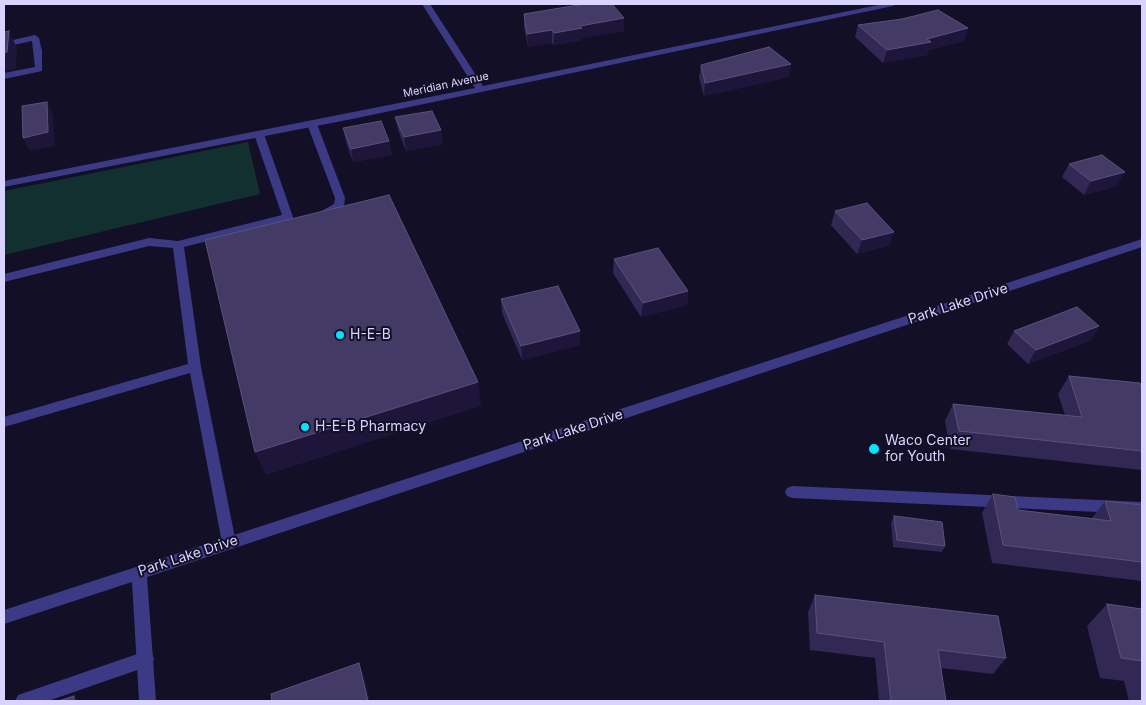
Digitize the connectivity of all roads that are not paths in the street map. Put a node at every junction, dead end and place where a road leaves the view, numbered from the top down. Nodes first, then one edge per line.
1 (426, 4) edge
2 (893, 4) edge
3 (4, 44) edge
4 (4, 76) edge
5 (480, 89) junction
6 (312, 124) junction
7 (259, 134) junction
8 (4, 184) edge
9 (314, 216) edge
10 (1142, 242) edge
11 (178, 245) junction
12 (4, 278) edge
13 (195, 367) junction
14 (4, 422) edge
15 (792, 492) dead end
16 (1142, 508) edge
17 (229, 543) junction
18 (139, 573) junction
19 (4, 617) edge
20 (146, 659) junction
21 (24, 701) edge
22 (148, 701) edge

1 - 5 street
2 - 5 street, Meridian Avenue
3 - 4 street
5 - 6 street, Meridian Avenue
6 - 7 street, Meridian Avenue
6 - 9 street
7 - 8 street, Meridian Avenue
7 - 11 street
10 - 17 street, Park Lake Drive
11 - 12 street
11 - 13 street
13 - 14 street
13 - 17 street
15 - 16 street
17 - 18 street, Park Lake Drive
18 - 19 street, Park Lake Drive
18 - 20 street
20 - 21 street
20 - 22 street

